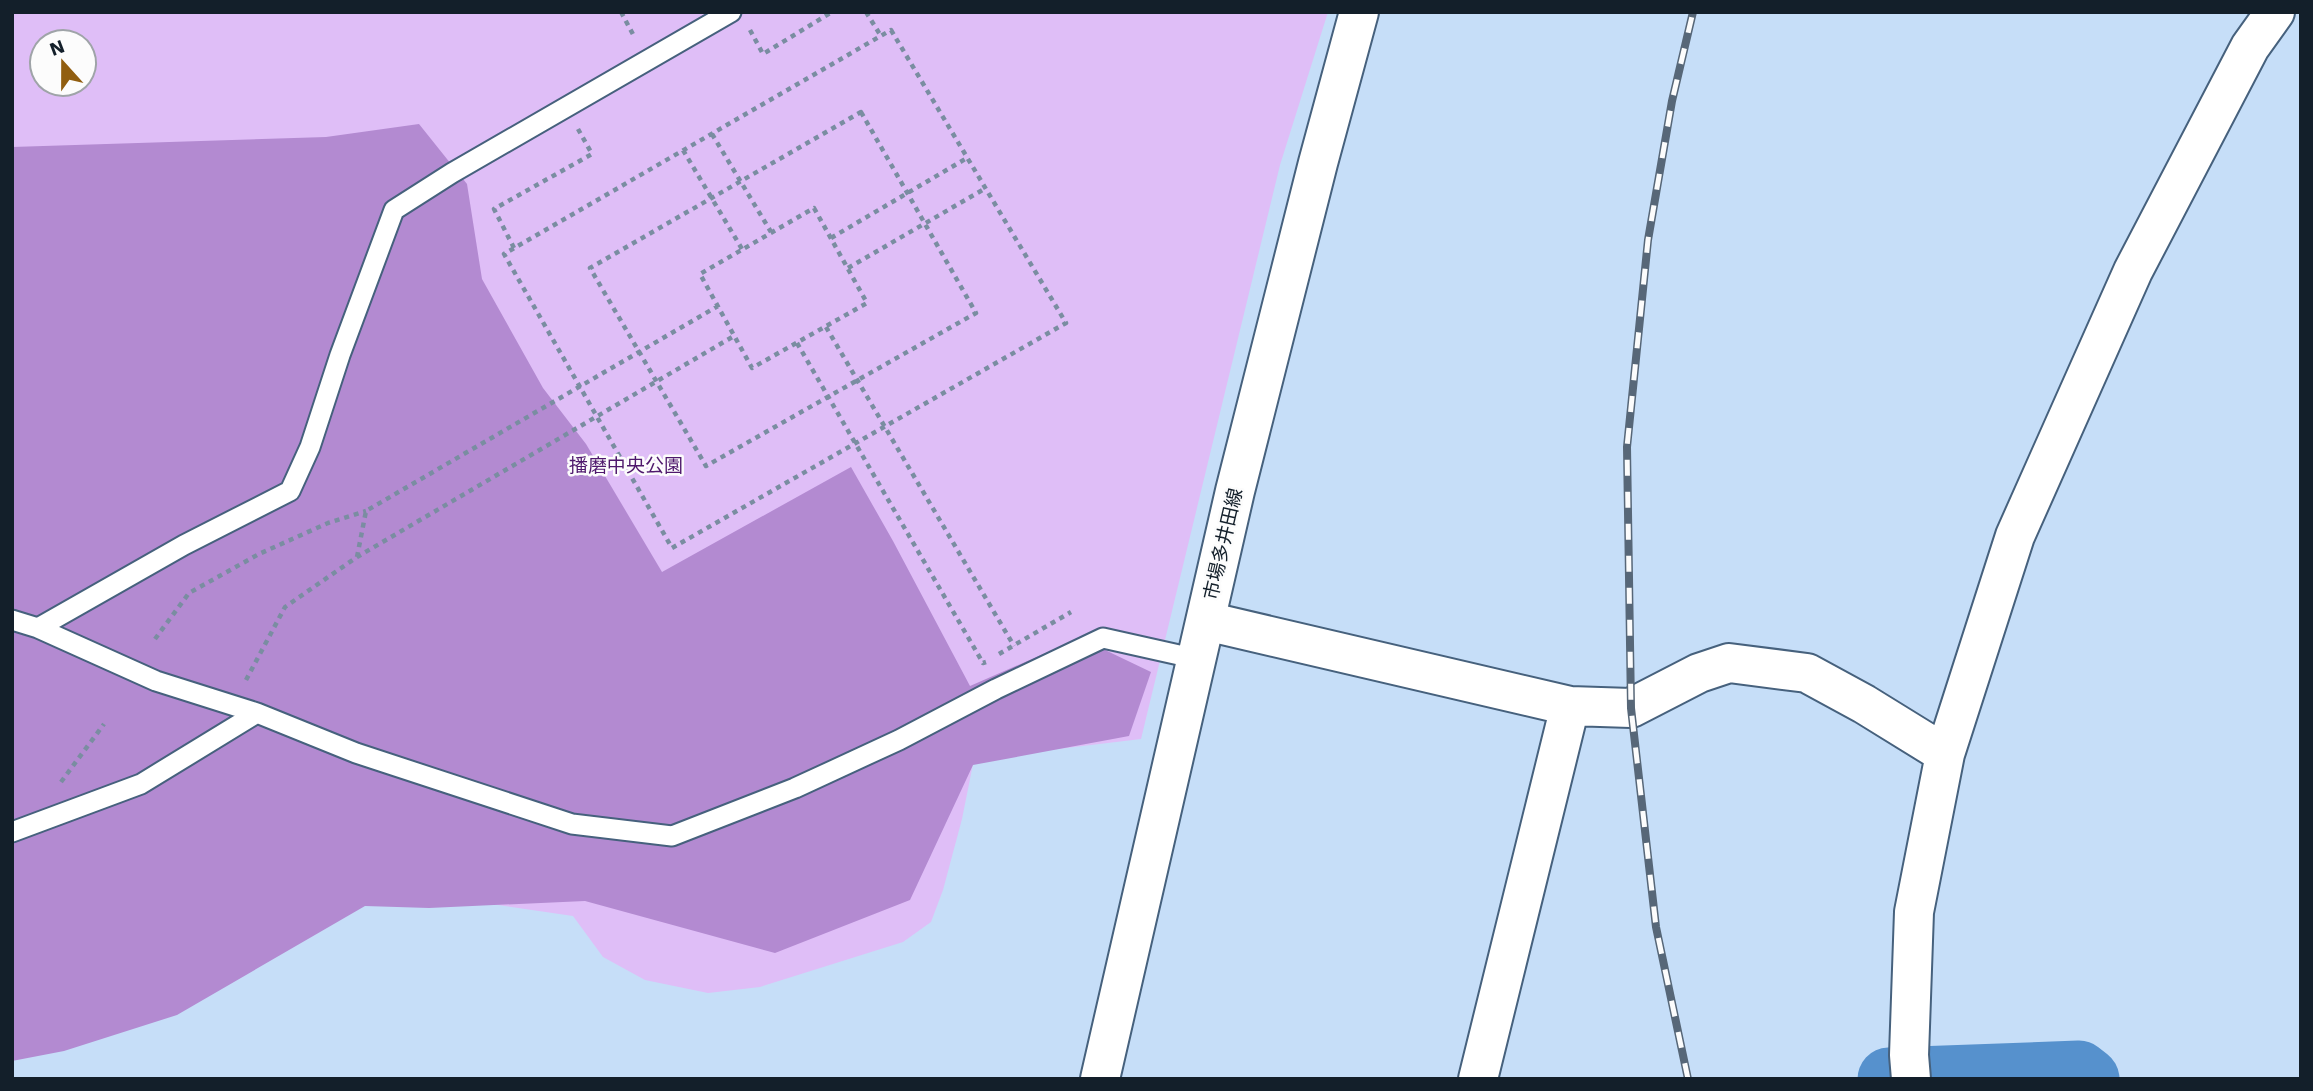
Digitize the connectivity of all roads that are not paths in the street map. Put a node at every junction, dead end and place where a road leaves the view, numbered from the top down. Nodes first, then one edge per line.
1 (731, 12) edge
2 (1359, 12) edge
3 (2275, 12) edge
4 (12, 620) edge
5 (1206, 621) junction
6 (37, 628) junction
7 (1197, 659) junction
8 (1570, 705) junction
9 (257, 713) junction
10 (1945, 754) junction
11 (12, 832) edge
12 (1910, 1067) edge
13 (1100, 1079) edge
14 (1478, 1079) edge

1 - 6 lane
2 - 5 street, 市場多井田線
3 - 10 street
4 - 6 lane
5 - 7 street, 市場多井田線
5 - 8 street
6 - 9 lane
7 - 9 lane
7 - 13 street, 市場多井田線
8 - 10 street
8 - 14 street
9 - 11 lane
10 - 12 street

